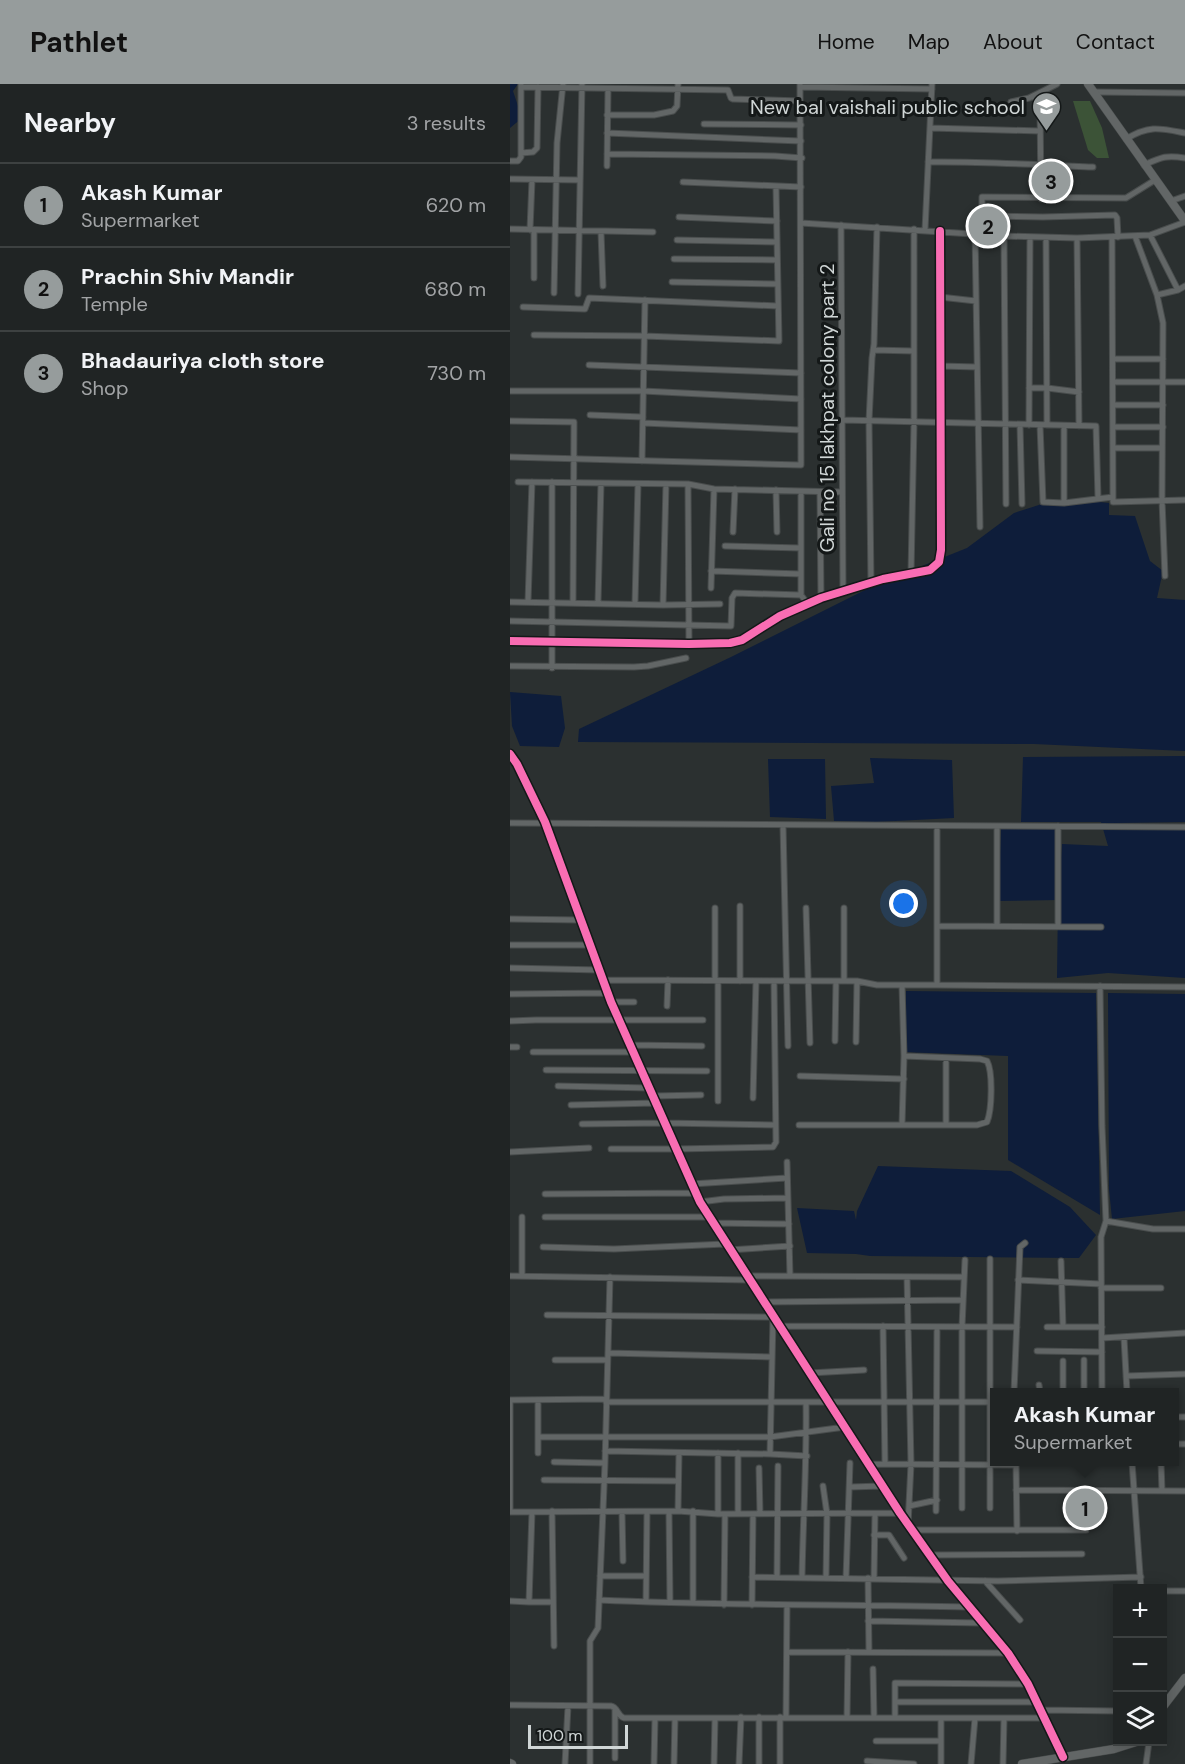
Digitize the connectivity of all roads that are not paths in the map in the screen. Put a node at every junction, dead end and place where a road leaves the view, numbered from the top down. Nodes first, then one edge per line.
1 (729, 84) edge
2 (1057, 84) edge
3 (1088, 84) edge
4 (800, 85) edge
5 (521, 86) edge
6 (538, 86) edge
7 (563, 86) edge
8 (582, 86) edge
9 (678, 86) edge
10 (932, 86) edge
11 (608, 89) junction
12 (729, 92) junction
13 (1093, 92) junction
14 (1185, 93) edge
15 (1033, 96) junction
16 (800, 101) junction
17 (1011, 102) dead end
18 (608, 114) junction
19 (704, 124) dead end
20 (801, 125) junction
21 (930, 128) junction
22 (1040, 130) junction
23 (1185, 133) edge
24 (607, 134) junction
25 (1126, 139) junction
26 (801, 141) junction
27 (521, 153) junction
28 (607, 154) junction
29 (802, 158) junction
30 (1185, 158) edge
31 (510, 161) edge
32 (928, 162) junction
33 (1040, 165) junction
34 (1144, 165) junction
35 (607, 166) dead end
36 (1094, 167) dead end
37 (510, 179) edge
38 (532, 180) junction
39 (557, 180) junction
40 (580, 180) junction
41 (1155, 180) junction
42 (683, 182) dead end
43 (776, 187) junction
44 (801, 187) junction
45 (1185, 196) edge
46 (1041, 199) junction
47 (1171, 201) junction
48 (982, 216) junction
49 (680, 217) dead end
50 (777, 221) junction
51 (1185, 222) edge
52 (801, 223) junction
53 (841, 225) junction
54 (877, 227) junction
55 (510, 229) edge
56 (914, 229) junction
57 (532, 230) junction
58 (925, 230) junction
59 (556, 231) junction
60 (940, 231) junction
61 (579, 232) junction
62 (601, 232) junction
63 (653, 232) dead end
64 (975, 233) junction
65 (982, 234) junction
66 (1150, 234) junction
67 (1004, 236) junction
68 (1135, 236) junction
69 (1030, 237) junction
70 (1115, 237) junction
71 (1046, 238) junction
72 (1077, 238) junction
73 (677, 240) dead end
74 (777, 242) junction
75 (674, 259) dead end
76 (777, 260) junction
77 (534, 278) dead end
78 (672, 282) dead end
79 (778, 284) junction
80 (603, 286) dead end
81 (1185, 286) edge
82 (1178, 290) junction
83 (554, 293) dead end
84 (578, 294) dead end
85 (1157, 295) junction
86 (940, 297) junction
87 (645, 300) junction
88 (976, 301) junction
89 (778, 306) junction
90 (523, 307) dead end
91 (534, 335) dead end
92 (644, 336) junction
93 (873, 350) junction
94 (914, 351) junction
95 (1113, 359) junction
96 (1163, 359) junction
97 (589, 365) dead end
98 (644, 366) junction
99 (941, 366) junction
100 (977, 367) junction
101 (801, 372) junction
102 (1113, 382) junction
103 (1163, 382) junction
104 (1185, 382) edge
105 (1029, 388) junction
106 (1047, 388) junction
107 (510, 391) edge
108 (643, 391) junction
109 (1079, 392) junction
110 (801, 399) junction
111 (1113, 405) junction
112 (1163, 405) junction
113 (590, 415) dead end
114 (643, 420) junction
115 (842, 420) junction
116 (510, 421) edge
117 (869, 421) junction
118 (914, 423) junction
119 (941, 423) junction
120 (978, 424) junction
121 (1005, 424) junction
122 (1020, 424) junction
123 (1029, 425) junction
124 (1040, 425) junction
125 (1047, 425) junction
126 (1064, 426) junction
127 (1079, 426) junction
128 (1113, 427) junction
129 (1163, 427) junction
130 (801, 430) junction
131 (1113, 448) junction
132 (1162, 448) junction
133 (510, 457) edge
134 (573, 459) junction
135 (642, 461) junction
136 (518, 482) dead end
137 (532, 482) junction
138 (552, 482) junction
139 (574, 482) junction
140 (601, 483) junction
141 (638, 484) junction
142 (666, 484) junction
143 (688, 484) junction
144 (714, 489) junction
145 (735, 489) junction
146 (776, 490) junction
147 (801, 491) junction
148 (820, 492) junction
149 (842, 492) junction
150 (1113, 496) junction
151 (1098, 498) junction
152 (1162, 500) junction
153 (1185, 500) edge
154 (1064, 503) junction
155 (1006, 504) dead end
156 (1022, 504) dead end
157 (980, 527) dead end
158 (733, 532) dead end
159 (777, 532) dead end
160 (725, 546) dead end
161 (801, 548) junction
162 (711, 571) junction
163 (801, 574) junction
164 (911, 574) junction
165 (1165, 576) dead end
166 (871, 583) junction
167 (711, 588) dead end
168 (843, 591) junction
169 (801, 595) junction
170 (821, 598) junction
171 (552, 601) junction
172 (510, 602) edge
173 (528, 602) junction
174 (573, 602) junction
175 (598, 603) junction
176 (635, 603) junction
177 (807, 603) junction
178 (689, 604) junction
179 (720, 604) dead end
180 (663, 605) junction
181 (510, 621) edge
182 (552, 621) junction
183 (688, 624) junction
184 (510, 641) edge
185 (552, 641) junction
186 (689, 644) junction
187 (686, 658) dead end
188 (510, 666) edge
189 (552, 668) junction
190 (510, 754) edge
191 (545, 822) junction
192 (510, 823) edge
193 (783, 825) junction
194 (937, 826) junction
195 (997, 826) junction
196 (1058, 826) junction
197 (1185, 827) edge
198 (740, 906) dead end
199 (716, 908) dead end
200 (806, 908) dead end
201 (844, 908) dead end
202 (510, 919) edge
203 (580, 920) junction
204 (937, 926) junction
205 (997, 926) junction
206 (1059, 926) junction
207 (1101, 927) dead end
208 (510, 945) edge
209 (590, 945) junction
210 (510, 969) edge
211 (600, 970) junction
212 (603, 980) junction
213 (668, 980) junction
214 (716, 981) junction
215 (740, 981) junction
216 (756, 981) junction
217 (774, 981) junction
218 (787, 981) junction
219 (808, 981) junction
220 (836, 981) junction
221 (844, 981) junction
222 (857, 981) junction
223 (902, 985) junction
224 (937, 985) junction
225 (1100, 986) junction
226 (1185, 987) edge
227 (510, 993) edge
228 (608, 993) junction
229 (611, 1002) junction
230 (634, 1002) dead end
231 (667, 1006) dead end
232 (619, 1020) junction
233 (703, 1020) dead end
234 (510, 1021) edge
235 (835, 1041) dead end
236 (856, 1042) dead end
237 (810, 1043) dead end
238 (630, 1045) junction
239 (702, 1046) dead end
240 (788, 1046) dead end
241 (510, 1047) edge
242 (518, 1047) dead end
243 (533, 1052) dead end
244 (634, 1052) junction
245 (904, 1056) junction
246 (946, 1058) junction
247 (546, 1070) dead end
248 (642, 1070) junction
249 (707, 1071) dead end
250 (800, 1076) dead end
251 (904, 1079) junction
252 (558, 1086) dead end
253 (650, 1088) junction
254 (701, 1095) dead end
255 (753, 1098) dead end
256 (655, 1100) junction
257 (718, 1101) dead end
258 (571, 1106) dead end
259 (664, 1123) junction
260 (582, 1124) dead end
261 (775, 1125) junction
262 (799, 1125) dead end
263 (902, 1125) junction
264 (946, 1125) junction
265 (589, 1148) dead end
266 (611, 1149) dead end
267 (676, 1149) junction
268 (510, 1152) edge
269 (787, 1162) dead end
270 (787, 1178) junction
271 (691, 1184) junction
272 (696, 1193) junction
273 (545, 1194) dead end
274 (788, 1198) junction
275 (700, 1202) junction
276 (708, 1217) junction
277 (522, 1218) dead end
278 (545, 1218) dead end
279 (712, 1223) junction
280 (789, 1224) junction
281 (1106, 1224) junction
282 (1185, 1229) edge
283 (1025, 1243) dead end
284 (725, 1244) junction
285 (790, 1246) junction
286 (543, 1247) dead end
287 (729, 1250) junction
288 (990, 1259) dead end
289 (965, 1260) dead end
290 (1061, 1261) dead end
291 (510, 1276) edge
292 (522, 1276) junction
293 (790, 1276) junction
294 (610, 1277) junction
295 (907, 1277) junction
296 (964, 1277) junction
297 (748, 1278) junction
298 (1018, 1280) junction
299 (1062, 1283) junction
300 (1101, 1286) junction
301 (1161, 1288) dead end
302 (908, 1300) junction
303 (963, 1300) junction
304 (764, 1302) junction
305 (547, 1315) dead end
306 (609, 1316) junction
307 (774, 1317) junction
308 (779, 1326) junction
309 (883, 1326) junction
310 (909, 1326) junction
311 (937, 1327) junction
312 (962, 1327) junction
313 (991, 1327) junction
314 (1017, 1327) junction
315 (1047, 1327) dead end
316 (1063, 1327) junction
317 (1102, 1327) junction
318 (1185, 1333) edge
319 (1102, 1338) junction
320 (1124, 1338) junction
321 (1037, 1352) dead end
322 (1101, 1352) junction
323 (608, 1353) junction
324 (772, 1356) junction
325 (555, 1360) dead end
326 (608, 1360) junction
327 (1084, 1360) dead end
328 (1063, 1361) dead end
329 (864, 1371) dead end
330 (810, 1373) junction
331 (1185, 1374) edge
332 (1126, 1376) junction
333 (1039, 1385) dead end
334 (992, 1388) edge
335 (1014, 1388) edge
336 (1039, 1388) edge
337 (1063, 1388) edge
338 (1084, 1388) edge
339 (1102, 1388) edge
340 (1127, 1388) edge
341 (510, 1400) edge
342 (538, 1400) junction
343 (606, 1400) junction
344 (770, 1402) junction
345 (806, 1402) junction
346 (829, 1402) junction
347 (990, 1402) edge
348 (910, 1403) junction
349 (937, 1403) junction
350 (962, 1403) junction
351 (884, 1404) junction
352 (845, 1427) junction
353 (806, 1431) junction
354 (606, 1436) junction
355 (538, 1437) junction
356 (770, 1437) junction
357 (605, 1451) junction
358 (537, 1453) dead end
359 (679, 1453) junction
360 (718, 1453) junction
361 (738, 1454) junction
362 (770, 1454) junction
363 (807, 1456) junction
364 (554, 1462) dead end
365 (605, 1463) junction
366 (850, 1463) dead end
367 (869, 1464) junction
368 (885, 1464) junction
369 (911, 1464) junction
370 (938, 1464) junction
371 (962, 1464) junction
372 (990, 1464) edge
373 (778, 1466) dead end
374 (991, 1466) edge
375 (1016, 1466) edge
376 (1132, 1466) edge
377 (1161, 1466) edge
378 (759, 1468) dead end
379 (544, 1480) dead end
380 (678, 1480) junction
381 (604, 1481) junction
382 (823, 1486) dead end
383 (882, 1486) junction
384 (850, 1487) junction
385 (1016, 1490) junction
386 (1135, 1491) junction
387 (1162, 1491) junction
388 (1185, 1491) edge
389 (937, 1500) junction
390 (909, 1506) junction
391 (962, 1508) dead end
392 (990, 1508) dead end
393 (552, 1511) junction
394 (602, 1511) junction
395 (678, 1511) junction
396 (693, 1511) junction
397 (936, 1511) dead end
398 (532, 1512) junction
399 (622, 1512) junction
400 (647, 1512) junction
401 (669, 1512) junction
402 (718, 1514) junction
403 (725, 1514) junction
404 (738, 1514) junction
405 (756, 1514) junction
406 (778, 1514) junction
407 (803, 1514) junction
408 (827, 1514) junction
409 (849, 1514) junction
410 (875, 1514) junction
411 (900, 1514) junction
412 (910, 1527) junction
413 (1086, 1530) dead end
414 (1017, 1531) junction
415 (874, 1535) junction
416 (1082, 1554) dead end
417 (931, 1555) junction
418 (904, 1558) dead end
419 (623, 1561) dead end
420 (600, 1576) junction
421 (646, 1576) junction
422 (752, 1577) junction
423 (777, 1577) junction
424 (1141, 1577) junction
425 (802, 1578) junction
426 (826, 1578) junction
427 (846, 1578) junction
428 (871, 1578) junction
429 (948, 1581) junction
430 (985, 1581) junction
431 (1141, 1584) edge
432 (1167, 1591) edge
433 (1185, 1591) edge
434 (599, 1600) junction
435 (510, 1601) edge
436 (529, 1602) junction
437 (553, 1602) junction
438 (646, 1602) junction
439 (670, 1602) junction
440 (693, 1602) junction
441 (724, 1605) junction
442 (752, 1605) junction
443 (787, 1605) junction
444 (868, 1605) junction
445 (969, 1607) junction
446 (1020, 1620) dead end
447 (868, 1621) junction
448 (982, 1623) junction
449 (554, 1646) dead end
450 (787, 1652) junction
451 (848, 1652) junction
452 (869, 1652) junction
453 (1008, 1653) junction
454 (873, 1670) dead end
455 (1185, 1678) edge
456 (1028, 1684) junction
457 (1167, 1701) edge
458 (895, 1702) junction
459 (1037, 1702) junction
460 (510, 1705) edge
461 (568, 1706) junction
462 (590, 1706) junction
463 (615, 1707) junction
464 (1041, 1710) junction
465 (1113, 1711) edge
466 (759, 1717) junction
467 (783, 1717) junction
468 (656, 1718) junction
469 (675, 1718) junction
470 (715, 1718) junction
471 (741, 1718) junction
472 (847, 1718) junction
473 (874, 1718) junction
474 (895, 1718) junction
475 (941, 1718) junction
476 (975, 1718) junction
477 (1004, 1718) junction
478 (1045, 1718) junction
479 (876, 1741) dead end
480 (941, 1741) junction
481 (1123, 1746) edge
482 (1148, 1746) edge
483 (1063, 1757) junction
484 (615, 1758) dead end
485 (867, 1761) dead end
486 (674, 1763) edge
487 (565, 1764) edge
488 (590, 1764) edge
489 (654, 1764) edge
490 (714, 1764) edge
491 (739, 1764) edge
492 (759, 1764) edge
493 (780, 1764) edge
494 (914, 1764) edge
495 (941, 1764) edge
496 (971, 1764) edge
497 (1003, 1764) edge
498 (1022, 1764) edge
499 (1146, 1764) edge

1 - 12 street
2 - 15 street
3 - 13 street
4 - 10 street
4 - 16 street
5 - 6 street
5 - 27 street
6 - 7 street
6 - 27 street
7 - 8 street
7 - 39 street
8 - 11 street
8 - 40 street
9 - 11 street
9 - 12 street
9 - 18 street
10 - 21 street
11 - 18 street
12 - 16 street
13 - 14 street
13 - 25 street
15 - 17 street
15 - 22 street
16 - 20 street
18 - 24 street
19 - 20 street
20 - 26 street
21 - 22 street
21 - 32 street
22 - 33 street
23 - 25 street
24 - 26 street
24 - 28 street
25 - 34 street
26 - 29 street
27 - 31 street
28 - 29 street
28 - 35 street
29 - 44 street
30 - 34 street
32 - 33 street
32 - 58 street
33 - 36 street
33 - 46 street
34 - 41 street
37 - 38 street
38 - 39 street
38 - 57 street
39 - 40 street
39 - 59 street
40 - 61 street
41 - 46 street
41 - 47 street
42 - 43 street
43 - 44 street
43 - 50 street
44 - 52 street
45 - 47 street
46 - 48 street
47 - 51 street
48 - 65 street
48 - 70 street
49 - 50 street
50 - 74 street
51 - 66 street
52 - 53 street
52 - 101 street
53 - 54 street
53 - 115 street, Gali no 15 lakhpat colony part 2
54 - 56 street
54 - 93 street
55 - 57 street
56 - 58 street
56 - 94 street
57 - 59 street
57 - 77 street
58 - 60 street
59 - 61 street
59 - 83 street
60 - 64 street
60 - 86 street
61 - 62 street
61 - 84 street
62 - 63 street
62 - 80 street
64 - 65 street
64 - 88 street
65 - 67 street
66 - 68 street
66 - 82 street
67 - 69 street
67 - 121 street
68 - 70 street
68 - 85 street
69 - 71 street
69 - 105 street
70 - 72 street
70 - 95 street
71 - 72 street
71 - 106 street
72 - 109 street
73 - 74 street
74 - 76 street
75 - 76 street
76 - 79 street
78 - 79 street
79 - 89 street
81 - 82 street
82 - 85 street
85 - 96 street
86 - 88 street
86 - 99 street
87 - 89 street
87 - 90 street
87 - 92 street
88 - 100 street
89 - 92 street
91 - 92 street
92 - 98 street
93 - 94 street
93 - 117 street
94 - 118 street
95 - 96 street
95 - 102 street
96 - 103 street
97 - 98 street
98 - 101 street
98 - 108 street
99 - 100 street
99 - 119 street
100 - 120 street
101 - 110 street
102 - 103 street
102 - 111 street
103 - 104 street
103 - 112 street
105 - 106 street
105 - 123 street
106 - 109 street
106 - 125 street
107 - 108 street
108 - 110 street
108 - 114 street
109 - 127 street
110 - 130 street
111 - 112 street
111 - 128 street
112 - 129 street
113 - 114 street
114 - 130 street
114 - 135 street
115 - 117 street
115 - 149 street, Gali no 15 lakhpat colony part 2
116 - 134 street
117 - 118 street
117 - 166 street
118 - 119 street
118 - 164 street
119 - 120 street
119 - 164 street
120 - 121 street
120 - 157 street
121 - 122 street
121 - 155 street
122 - 123 street
122 - 156 street
123 - 124 street
124 - 125 street
124 - 154 street
125 - 126 street
126 - 127 street
126 - 154 street
127 - 151 street
128 - 129 street
128 - 131 street
129 - 132 street
130 - 135 street
131 - 132 street
131 - 150 street
132 - 152 street
133 - 134 street
134 - 135 street
134 - 139 street
136 - 137 street
137 - 138 street
137 - 173 street
138 - 139 street
138 - 171 street
139 - 140 street
139 - 174 street
140 - 141 street
140 - 175 street
141 - 142 street
141 - 176 street
142 - 143 street
142 - 180 street
143 - 144 street
143 - 178 street
144 - 145 street
144 - 162 street
145 - 146 street
145 - 158 street
146 - 147 street
146 - 159 street
147 - 148 street
147 - 161 street
148 - 149 street
148 - 170 street
149 - 168 street, Gali no 15 lakhpat colony part 2
150 - 151 street
150 - 152 street
151 - 154 street
152 - 153 street
152 - 165 street
160 - 161 street
161 - 163 street
162 - 163 street
162 - 167 street
163 - 169 street
164 - 166 street
166 - 168 street
168 - 170 street
169 - 177 street
169 - 183 street
170 - 177 street
171 - 173 street
171 - 174 street
171 - 182 street
172 - 173 street
174 - 175 street
175 - 176 street
176 - 180 street
177 - 186 street
178 - 179 street
178 - 180 street
178 - 183 street
181 - 182 street
182 - 183 street
182 - 185 street
183 - 186 street
184 - 185 street
185 - 186 street
185 - 189 street
187 - 189 street
188 - 189 street
190 - 191 street
191 - 192 street
191 - 193 street
191 - 203 street
193 - 194 street
193 - 218 street
194 - 195 street
194 - 204 street
195 - 196 street
195 - 205 street
196 - 197 street
196 - 206 street
198 - 215 street
199 - 214 street
200 - 219 street
201 - 221 street
202 - 203 street
203 - 209 street
204 - 205 street
204 - 224 street
205 - 206 street
206 - 207 street
208 - 209 street
209 - 211 street
210 - 211 street
211 - 212 street
212 - 213 street
212 - 228 street
213 - 214 street
213 - 231 street
214 - 215 street
214 - 257 street
215 - 216 street
216 - 217 street
216 - 255 street
217 - 218 street
217 - 261 street
218 - 219 street
218 - 240 street
219 - 220 street
219 - 237 street
220 - 221 street
220 - 235 street
221 - 222 street
222 - 223 street
222 - 236 street
223 - 224 street
223 - 245 street
224 - 225 street
225 - 226 street
225 - 281 street
227 - 228 street
228 - 229 street
229 - 230 street
229 - 232 street
232 - 233 street
232 - 234 street
232 - 238 street
238 - 239 street
238 - 244 street
241 - 242 street
243 - 244 street
244 - 248 street
245 - 246 street
245 - 251 street
246 - 264 street
246 - 264 street
247 - 248 street
248 - 249 street
248 - 253 street
250 - 251 street
251 - 263 street
252 - 253 street
253 - 256 street
254 - 256 street
256 - 258 street
256 - 259 street
259 - 260 street
259 - 261 street
259 - 267 street
261 - 267 street
262 - 263 street
263 - 264 street
265 - 268 street
266 - 267 street
267 - 271 street
269 - 270 street
270 - 271 street
270 - 274 street
271 - 272 street
272 - 273 street
272 - 275 street
274 - 275 street
274 - 280 street
275 - 276 street
276 - 278 street
276 - 279 street
277 - 292 street
279 - 280 street
279 - 284 street
280 - 285 street
281 - 282 street
281 - 300 street
283 - 298 street
284 - 286 street
284 - 287 street
285 - 287 street
285 - 293 street
287 - 297 street
288 - 313 street
289 - 296 street
290 - 299 street
291 - 292 street
292 - 294 street
293 - 295 street
293 - 297 street
294 - 297 street
294 - 306 street
295 - 296 street
295 - 302 street
296 - 303 street
297 - 304 street
298 - 299 street
298 - 314 street
299 - 300 street
299 - 316 street
300 - 301 street
300 - 317 street
302 - 303 street
302 - 304 street
302 - 310 street
303 - 312 street
304 - 307 street
305 - 306 street
306 - 307 street
306 - 323 street
307 - 308 street
307 - 324 street
308 - 309 street
308 - 330 street
309 - 310 street
309 - 351 street
310 - 311 street
310 - 348 street
311 - 312 street
311 - 349 street
312 - 313 street
312 - 350 street
313 - 314 street
313 - 334 street
314 - 335 street
315 - 316 street
316 - 317 street
317 - 319 street
318 - 320 street
319 - 320 street
319 - 322 street
320 - 332 street
321 - 322 street
322 - 339 street
323 - 324 street
323 - 326 street
324 - 344 street
325 - 326 street
326 - 343 street
327 - 338 street
328 - 337 street
329 - 330 street
330 - 346 street
331 - 332 street
332 - 340 street
333 - 336 street
341 - 342 street
341 - 398 street
342 - 343 street
342 - 355 street
343 - 344 street
343 - 354 street
344 - 345 street
344 - 356 street
345 - 346 street
345 - 353 street
346 - 351 street
346 - 352 street
347 - 350 street
348 - 349 street
348 - 351 street
348 - 369 street
349 - 350 street
349 - 370 street
350 - 371 street
351 - 368 street
352 - 353 street
352 - 367 street
353 - 356 street
353 - 363 street
354 - 355 street
354 - 356 street
354 - 357 street
355 - 358 street
356 - 362 street
357 - 359 street
357 - 365 street
359 - 360 street
359 - 380 street
360 - 361 street
360 - 402 street
361 - 362 street
361 - 404 street
362 - 363 street
363 - 407 street
364 - 365 street
365 - 381 street
366 - 384 street
367 - 368 street
367 - 383 street
368 - 369 street
369 - 370 street
369 - 390 street
370 - 371 street
370 - 389 street
371 - 372 street
371 - 391 street
373 - 406 street
374 - 392 street
375 - 385 street
376 - 386 street
377 - 387 street
378 - 405 street
379 - 381 street
380 - 381 street
380 - 395 street
381 - 394 street
382 - 408 street
383 - 384 street
383 - 411 street
384 - 409 street
385 - 386 street
385 - 414 street
386 - 387 street
386 - 424 street
387 - 388 street
389 - 390 street
389 - 397 street
390 - 412 street
393 - 394 street
393 - 398 street
393 - 437 street
394 - 399 street
394 - 420 street
395 - 396 street
395 - 401 street
396 - 402 street
396 - 440 street
398 - 436 street
399 - 400 street
399 - 419 street
400 - 401 street
400 - 421 street
401 - 439 street
402 - 403 street
403 - 404 street
403 - 441 street
404 - 405 street
405 - 406 street
405 - 422 street
406 - 407 street
406 - 423 street
407 - 408 street
407 - 425 street
408 - 409 street
408 - 426 street
409 - 410 street
409 - 427 street
410 - 411 street
410 - 415 street
411 - 412 street
412 - 414 street
412 - 417 street
413 - 414 street
415 - 418 street
415 - 428 street
416 - 417 street
417 - 429 street
420 - 421 street
420 - 434 street
421 - 438 street
422 - 423 street
422 - 442 street
423 - 425 street
424 - 430 street
424 - 431 street
425 - 426 street
426 - 427 street
427 - 428 street
428 - 429 street
428 - 444 street
429 - 430 street
429 - 445 street
430 - 446 street
432 - 433 street
434 - 438 street
434 - 462 street
435 - 436 street
436 - 437 street
437 - 449 street
438 - 439 street
439 - 440 street
440 - 441 street
441 - 442 street
442 - 443 street
443 - 444 street
443 - 450 street
444 - 445 street
444 - 447 street
445 - 448 street
447 - 448 street
447 - 452 street
448 - 453 street
450 - 451 street
450 - 467 street
451 - 452 street
451 - 472 street
452 - 453 street
453 - 456 street
454 - 473 street
455 - 457 street
456 - 458 street
456 - 459 street
458 - 459 street
458 - 474 street
459 - 464 street
460 - 461 street
461 - 462 street
461 - 487 street
462 - 463 street
462 - 488 street
463 - 468 street
463 - 484 street
464 - 465 street
464 - 478 street
466 - 467 street
466 - 471 street
466 - 492 street
467 - 472 street
467 - 493 street
468 - 469 street
468 - 489 street
469 - 470 street
469 - 486 street
470 - 471 street
470 - 490 street
471 - 491 street
472 - 473 street
473 - 474 street
474 - 475 street
475 - 476 street
475 - 480 street
476 - 477 street
476 - 496 street
477 - 478 street
477 - 497 street
478 - 483 street
479 - 480 street
480 - 495 street
481 - 483 street
482 - 499 street
483 - 498 street
485 - 494 street

